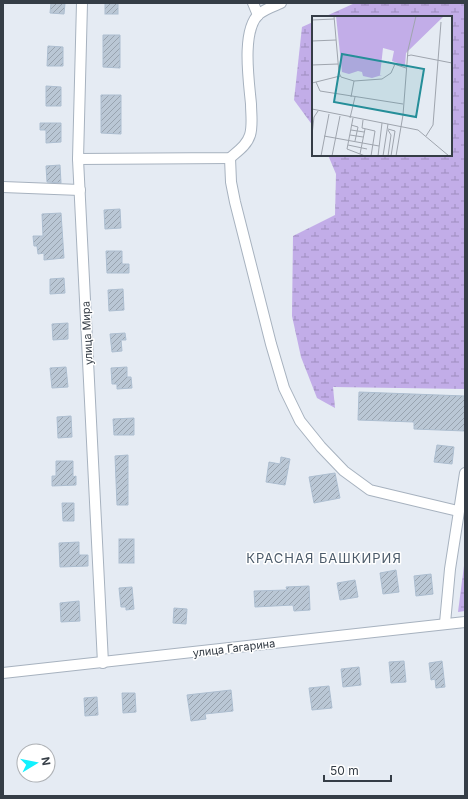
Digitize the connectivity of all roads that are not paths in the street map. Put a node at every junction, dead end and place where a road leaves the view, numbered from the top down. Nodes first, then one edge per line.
1 (82, 3) edge
2 (253, 3) edge
3 (281, 3) edge
4 (258, 15) junction
5 (230, 158) junction
6 (78, 159) junction
7 (3, 187) edge
8 (80, 190) junction
9 (465, 473) edge
10 (458, 511) junction
11 (465, 622) edge
12 (445, 623) junction
13 (103, 663) junction
14 (3, 673) edge

1 - 6 street, улица Мира
2 - 4 street
3 - 4 street
4 - 5 street
5 - 6 street
5 - 10 street
6 - 8 street, улица Мира
7 - 8 street
8 - 13 street, улица Мира
9 - 10 street
10 - 12 street
11 - 12 street, улица Гагарина
12 - 13 street, улица Гагарина
13 - 14 street, улица Гагарина

